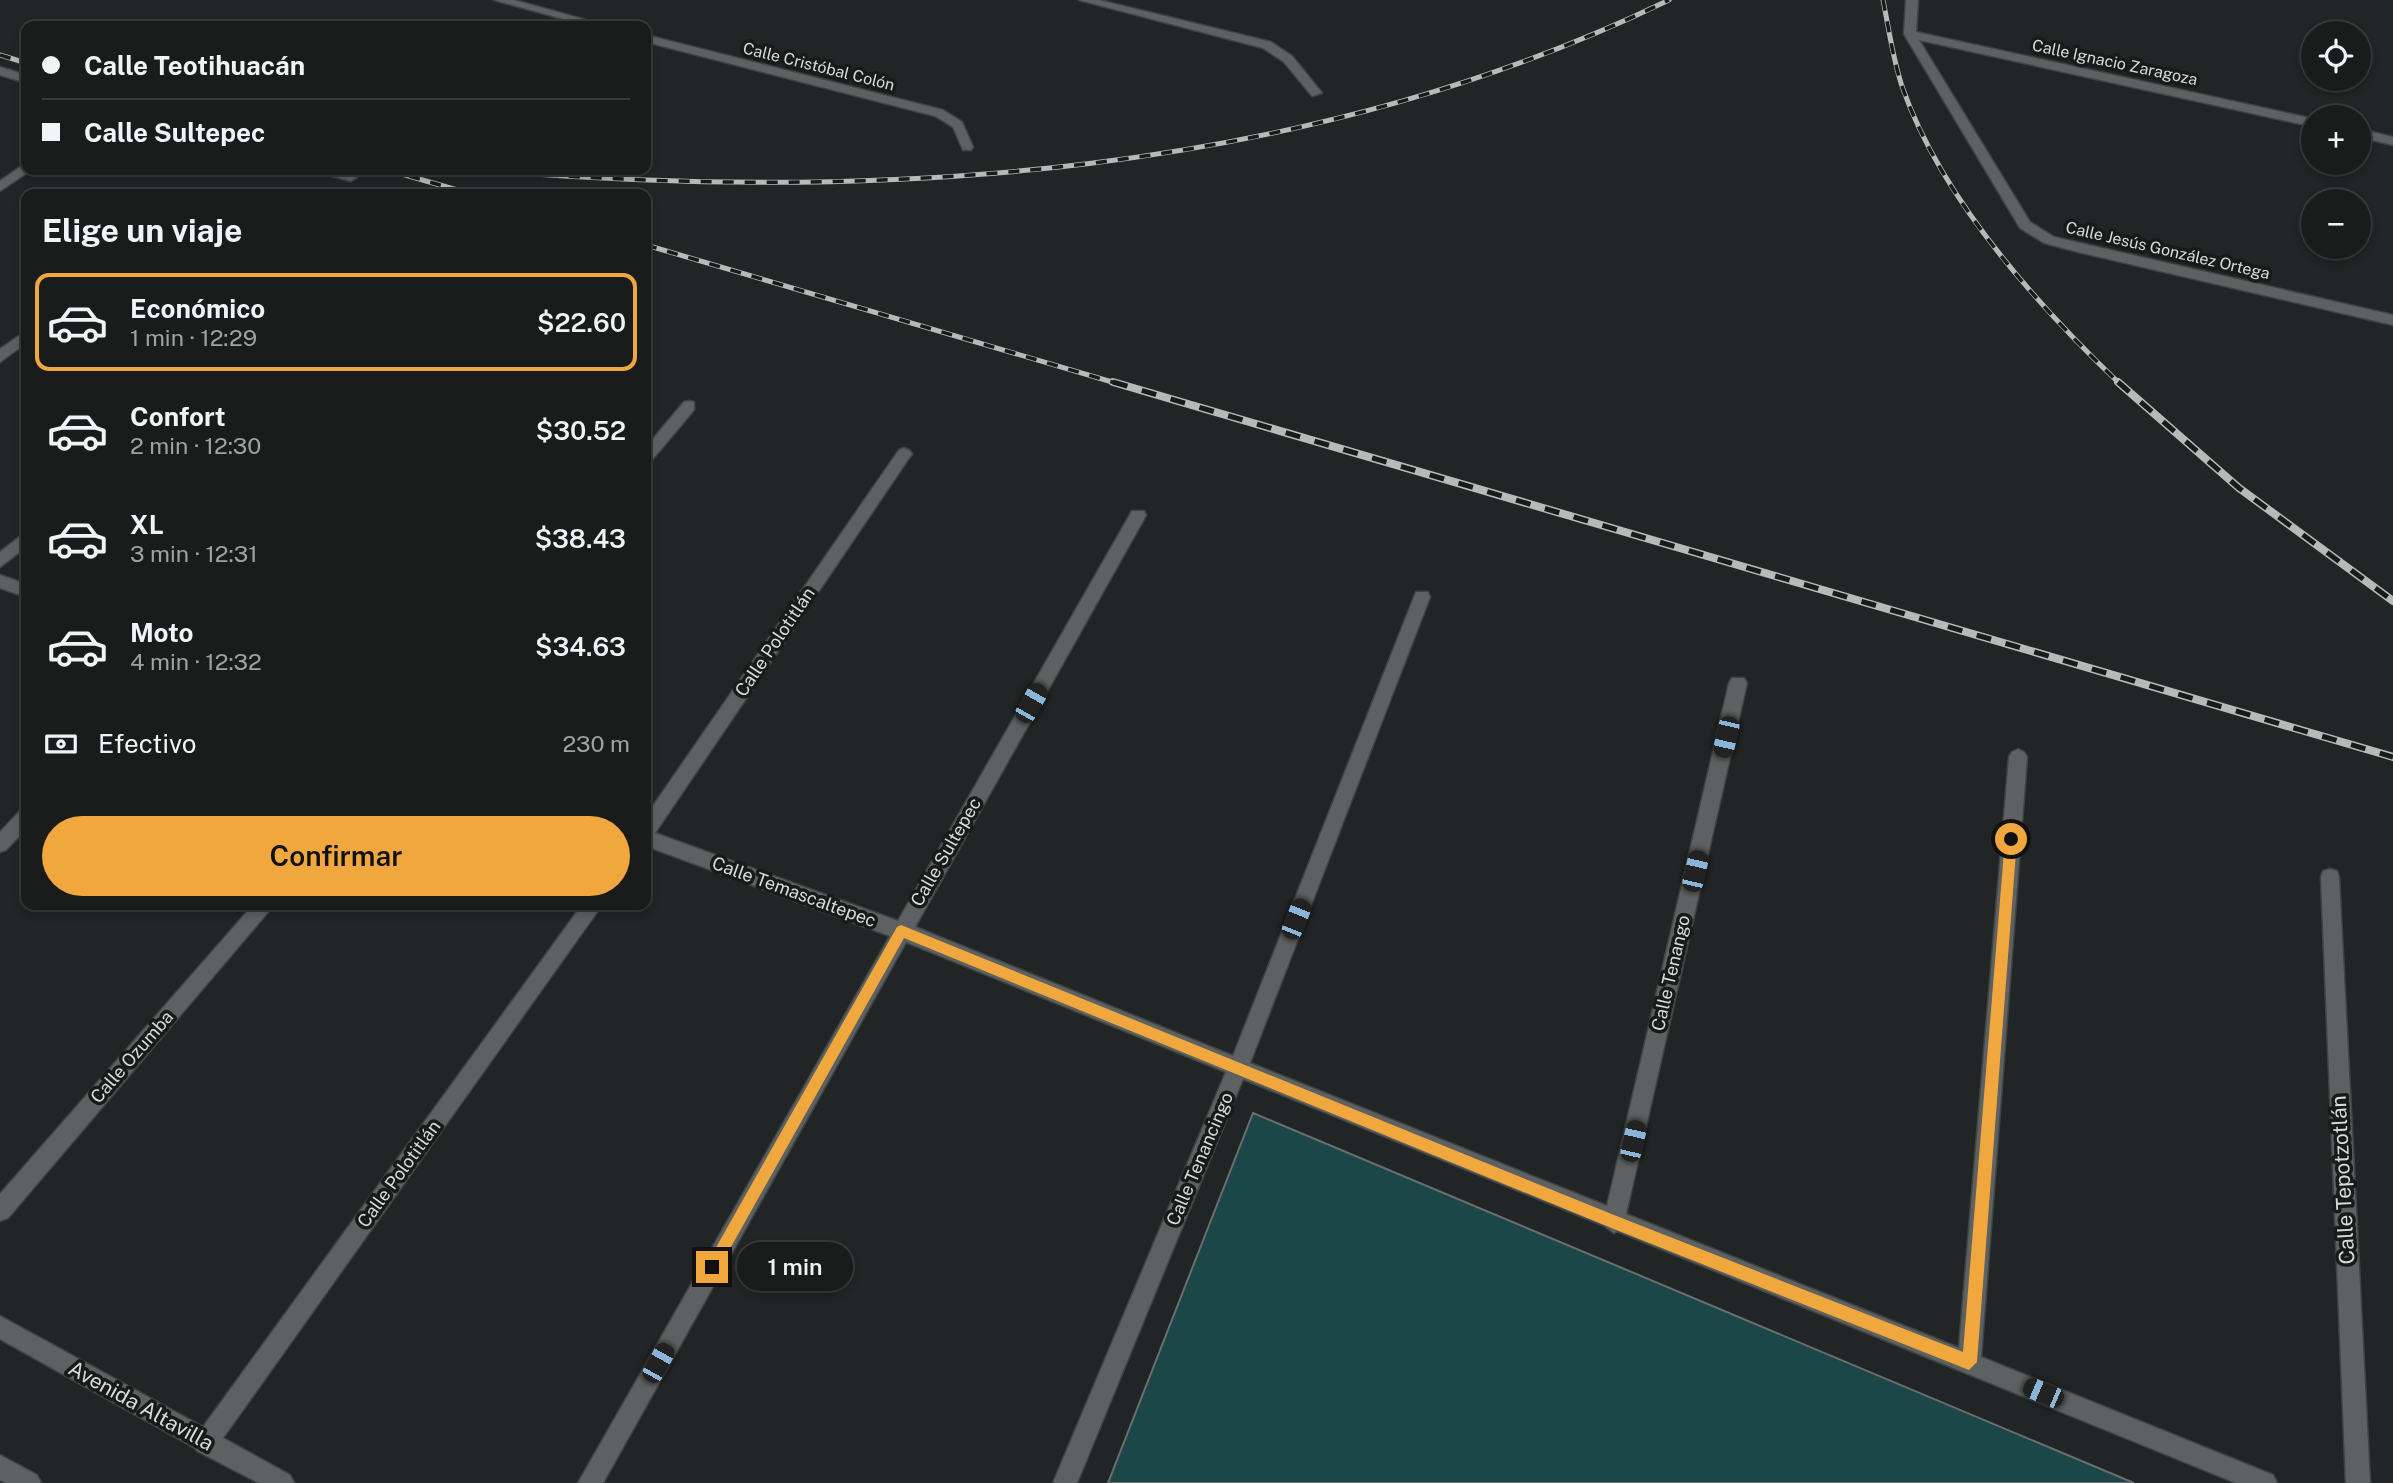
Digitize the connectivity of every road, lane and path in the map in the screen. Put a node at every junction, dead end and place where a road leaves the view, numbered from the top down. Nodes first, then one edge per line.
1 (500, 0) edge
2 (1085, 0) edge
3 (1912, 0) edge
4 (582, 21) edge
5 (1910, 34) junction
6 (651, 39) edge
7 (0, 71) edge
8 (21, 77) edge
9 (1316, 93) dead end
10 (2301, 120) edge
11 (2371, 136) edge
12 (2393, 141) edge
13 (967, 147) dead end
14 (21, 171) edge
15 (344, 175) edge
16 (351, 177) dead end
17 (0, 187) edge
18 (2393, 320) edge
19 (21, 340) edge
20 (0, 357) edge
21 (689, 406) dead end
22 (651, 451) edge
23 (904, 454) dead end
24 (1138, 515) dead end
25 (21, 542) edge
26 (0, 561) edge
27 (0, 581) edge
28 (21, 589) edge
29 (1422, 597) dead end
30 (1738, 683) dead end
31 (2018, 757) dead end
32 (21, 822) edge
33 (651, 824) edge
34 (651, 840) edge
35 (0, 844) edge
36 (2330, 877) dead end
37 (260, 910) edge
38 (589, 910) edge
39 (901, 931) junction
40 (1238, 1068) junction
41 (0, 1210) edge
42 (1614, 1222) junction
43 (0, 1327) edge
44 (1969, 1362) junction
45 (205, 1443) junction
46 (0, 1467) edge
47 (29, 1483) edge
48 (282, 1483) edge
49 (590, 1483) edge
50 (1065, 1483) edge
51 (2264, 1483) edge
52 (2358, 1483) edge

1 - 4 street
2 - 9 street
3 - 5 street
5 - 10 street, Calle Ignacio Zaragoza
5 - 18 street, Calle Jesús González Ortega
6 - 13 street, Calle Cristóbal Colón
7 - 8 street
11 - 12 street
14 - 17 street
15 - 16 street
19 - 20 street
21 - 22 street
23 - 33 street, Calle Polotitlán
24 - 39 street, Calle Sultepec
25 - 26 street
27 - 28 street
29 - 40 street, Calle Tenancingo
30 - 42 street, Calle Tenango
31 - 44 street
32 - 35 street
34 - 39 street, Calle Temascaltepec
36 - 52 street, Calle Tepotzotlán
37 - 41 street, Calle Ozumba
38 - 45 street, Calle Polotitlán
39 - 40 street, Calle Temascaltepec
39 - 49 street, Calle Sultepec
40 - 42 street, Calle Temascaltepec
40 - 50 street, Calle Tenancingo
42 - 44 street, Calle Temascaltepec
43 - 45 street, Avenida Altavilla
44 - 51 street, Calle Temascaltepec
45 - 48 street, Avenida Altavilla
46 - 47 street

